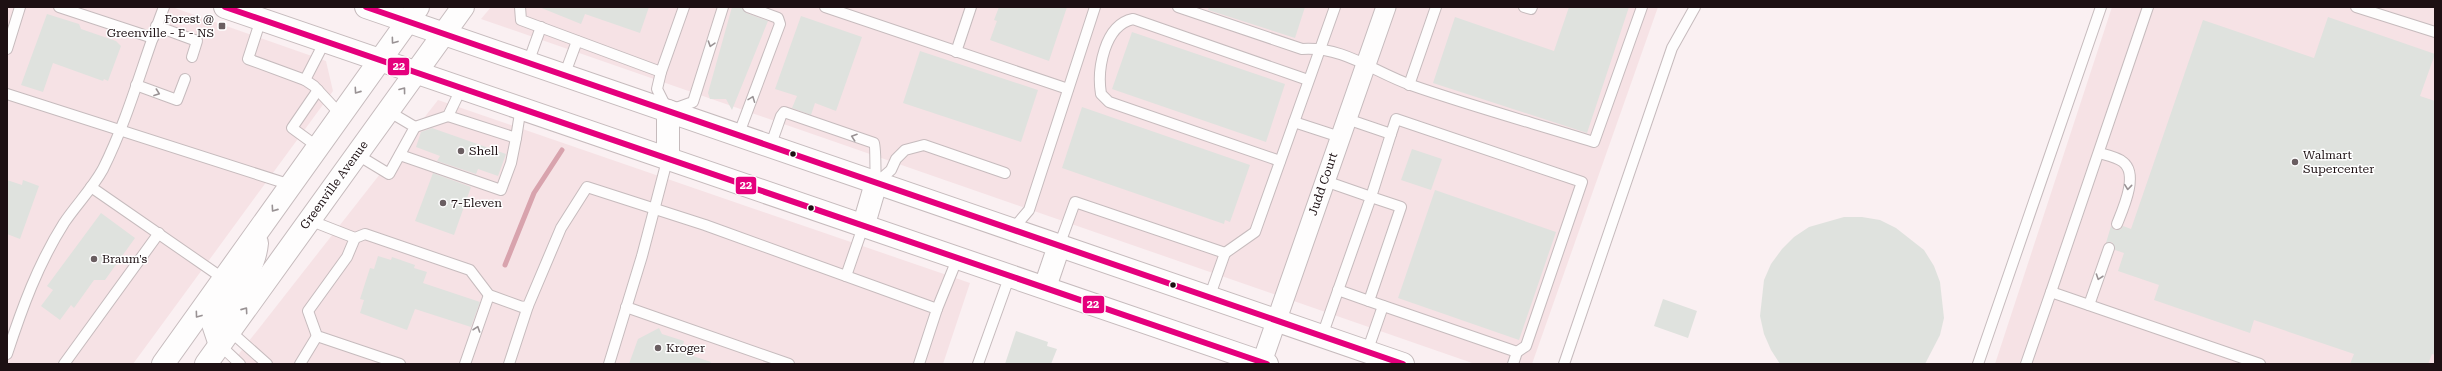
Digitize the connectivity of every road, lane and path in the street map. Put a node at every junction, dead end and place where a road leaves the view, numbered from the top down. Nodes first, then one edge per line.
1 (20, 7) edge
2 (59, 7) edge
3 (164, 7) edge
4 (225, 7) edge
5 (366, 7) edge
6 (463, 7) edge
7 (520, 7) edge
8 (684, 7) edge
9 (723, 7) edge
10 (748, 7) edge
11 (825, 7) edge
12 (971, 7) edge
13 (1095, 7) edge
14 (1178, 7) edge
15 (1335, 7) edge
16 (1386, 7) edge
17 (1436, 7) edge
18 (1524, 7) edge
19 (1532, 7) edge
20 (1642, 7) edge
21 (1695, 7) edge
22 (2101, 7) edge
23 (2148, 7) edge
24 (2356, 7) edge
25 (413, 14) edge
26 (261, 19) junction
27 (156, 26) junction
28 (541, 27) junction
29 (2435, 32) edge
30 (444, 33) junction
31 (153, 38) junction
32 (325, 41) junction
33 (577, 41) junction
34 (1320, 48) junction
35 (7, 49) edge
36 (956, 52) junction
37 (192, 57) dead end
38 (380, 60) junction
39 (528, 63) junction
40 (1366, 64) junction
41 (417, 72) junction
42 (661, 72) junction
43 (564, 76) junction
44 (185, 79) dead end
45 (305, 80) junction
46 (1308, 80) junction
47 (136, 85) junction
48 (1409, 85) junction
49 (462, 87) junction
50 (1068, 89) junction
51 (318, 90) junction
52 (7, 94) edge
53 (521, 107) junction
54 (388, 111) junction
55 (668, 111) junction
56 (341, 114) junction
57 (448, 116) junction
58 (1347, 119) junction
59 (1294, 122) junction
60 (415, 127) junction
61 (119, 131) junction
62 (1391, 134) junction
63 (738, 136) junction
64 (1340, 137) junction
65 (516, 138) junction
66 (318, 146) junction
67 (770, 146) junction
68 (2099, 153) junction
69 (356, 154) junction
70 (400, 155) junction
71 (668, 157) junction
72 (1280, 161) junction
73 (1005, 173) dead end
74 (1325, 181) junction
75 (876, 183) junction
76 (291, 184) junction
77 (91, 187) junction
78 (1371, 197) junction
79 (654, 210) junction
80 (309, 220) junction
81 (864, 224) junction
82 (2117, 224) dead end
83 (1012, 230) junction
84 (258, 232) junction
85 (159, 233) junction
86 (354, 238) junction
87 (1059, 246) junction
88 (2109, 248) dead end
89 (1225, 253) junction
90 (958, 257) junction
91 (1010, 275) junction
92 (846, 276) junction
93 (224, 279) junction
94 (1045, 287) junction
95 (1338, 290) junction
96 (2051, 292) junction
97 (489, 295) junction
98 (1209, 298) junction
99 (1369, 301) junction
100 (2089, 305) junction
101 (528, 306) junction
102 (1383, 306) junction
103 (626, 307) junction
104 (937, 309) junction
105 (1275, 321) junction
106 (317, 336) junction
107 (1322, 336) junction
108 (225, 338) junction
109 (1367, 352) junction
110 (1517, 352) junction
111 (7, 354) edge
112 (1263, 363) edge
113 (64, 364) edge
114 (163, 364) edge
115 (206, 364) edge
116 (240, 364) edge
117 (267, 364) edge
118 (300, 364) edge
119 (400, 364) edge
120 (465, 364) edge
121 (509, 364) edge
122 (609, 364) edge
123 (789, 364) edge
124 (919, 364) edge
125 (978, 364) edge
126 (1403, 364) edge
127 (1513, 364) edge
128 (1564, 364) edge
129 (1978, 364) edge
130 (2026, 364) edge
131 (2260, 364) edge

1 - 35 lane
2 - 31 lane
3 - 27 lane
4 - 26 main road
5 - 25 main road
6 - 30 main road, Greenville Avenue
7 - 28 lane
8 - 42 lane
9 -> 55 lane
63 -> 10 lane
11 - 36 lane
12 - 36 lane
13 - 50 lane
14 - 34 lane
15 - 34 lane
16 - 40 street, Judd Court
17 - 48 lane
18 - 19 lane
20 - 48 lane
21 - 128 lane
22 - 129 lane
23 - 68 lane
24 - 29 lane
25 - 30 main road
25 -> 38 main road
26 - 32 main road
26 - 45 lane
27 - 31 lane
27 - 37 lane
28 - 33 lane
28 - 39 lane
30 - 39 main road
30 - 41 main road, Greenville Avenue
31 - 47 lane
32 - 38 main road
32 - 45 lane
33 - 42 lane
33 - 43 lane
34 - 40 lane
34 - 46 lane
36 - 50 lane
38 - 41 main road
38 -> 56 main road
39 - 43 main road
40 - 48 lane
40 - 58 street, Judd Court
41 - 49 main road
54 -> 41 main road, Greenville Avenue
42 - 55 lane
43 - 55 main road
47 -> 44 lane
45 - 51 lane
46 - 59 lane
46 - 72 lane
47 - 61 lane
49 - 53 main road
49 - 57 lane
50 - 83 lane
51 - 56 lane
51 - 66 lane
52 - 61 lane
53 - 65 lane
53 - 71 main road
54 - 60 lane
54 - 69 main road, Greenville Avenue
55 - 63 main road
55 - 71 main road
56 - 66 main road
57 - 60 lane
57 - 65 lane
58 - 62 lane
58 - 64 street, Judd Court
59 - 64 lane
59 - 72 lane
60 - 70 lane
61 - 76 lane
61 - 77 lane
62 - 78 lane
62 - 110 lane
63 - 67 main road
64 - 74 street, Judd Court
65 - 70 lane
66 - 76 main road
67 - 75 main road
75 -> 67 lane
68 -> 82 lane
68 - 96 lane
69 - 70 lane
69 - 80 main road, Greenville Avenue
71 - 79 lane
71 - 81 main road
72 - 89 lane
73 - 75 lane
74 - 78 lane
74 - 105 street, Judd Court
75 - 81 main road
75 - 83 main road
76 -> 84 main road
77 - 85 lane
77 - 111 lane
78 - 95 lane
78 - 99 lane
79 - 92 lane
79 - 101 lane
79 - 103 lane
80 - 86 lane
108 -> 80 main road, Greenville Avenue
81 - 90 main road
81 - 92 lane
83 - 87 main road
84 - 93 main road
84 - 108 main road
85 - 93 lane
85 - 113 lane
86 - 97 lane
86 - 106 lane
87 - 89 lane
87 - 94 main road
87 - 98 main road
88 -> 100 lane
89 - 98 lane
90 - 91 main road
90 - 104 lane
91 - 94 main road
91 - 125 lane
92 - 104 lane
93 -> 114 main road
94 - 112 main road
95 - 99 lane
95 - 107 lane
96 - 100 lane
96 - 130 lane
97 - 101 lane
120 -> 97 lane
98 - 105 main road
99 - 102 lane
100 - 131 lane
101 - 121 lane
102 - 109 lane
102 - 110 lane
103 - 122 lane
103 - 123 lane
104 - 124 lane
105 - 107 main road
105 - 112 street, Judd Court
106 - 118 lane
106 - 119 lane
107 - 109 main road
108 - 115 main road, Greenville Avenue
108 - 116 lane
108 - 117 lane
109 - 126 main road
110 - 127 lane

